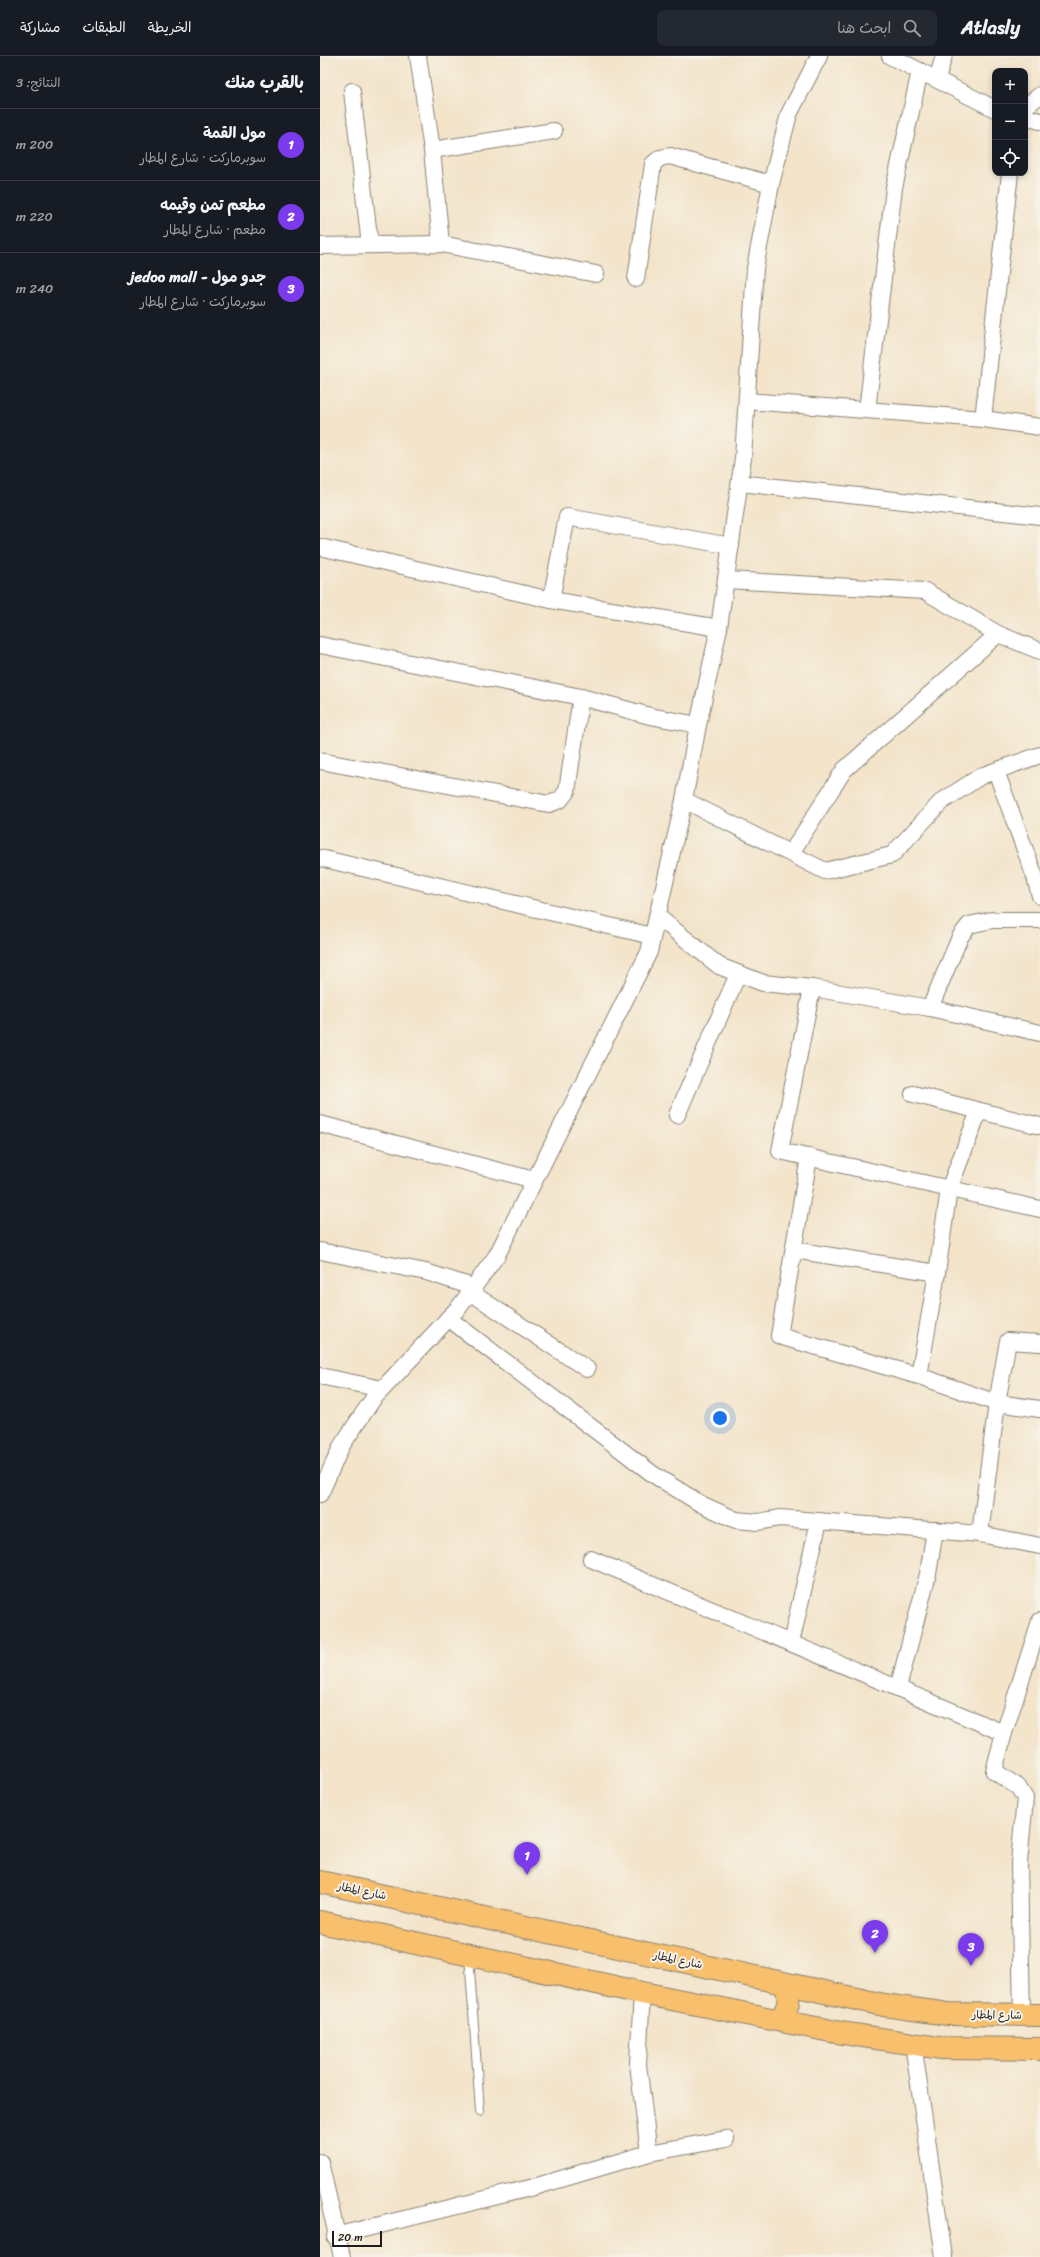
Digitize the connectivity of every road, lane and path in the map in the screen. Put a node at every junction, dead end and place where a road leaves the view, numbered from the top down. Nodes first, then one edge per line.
1 (418, 56) edge
2 (819, 56) edge
3 (890, 56) edge
4 (944, 56) edge
5 (920, 71) junction
6 (937, 79) junction
7 (352, 91) dead end
8 (1040, 96) edge
9 (1028, 105) edge
10 (992, 107) edge
11 (1028, 118) edge
12 (1040, 121) edge
13 (554, 132) dead end
14 (432, 150) junction
15 (1010, 176) edge
16 (771, 184) junction
17 (441, 244) junction
18 (370, 245) junction
19 (320, 246) edge
20 (596, 274) dead end
21 (636, 279) dead end
22 (747, 401) junction
23 (867, 410) junction
24 (983, 419) junction
25 (1040, 427) edge
26 (740, 483) junction
27 (1040, 516) edge
28 (731, 546) junction
29 (320, 547) edge
30 (726, 580) junction
31 (551, 600) junction
32 (719, 628) junction
33 (998, 634) junction
34 (320, 646) edge
35 (1040, 651) edge
36 (581, 697) junction
37 (698, 725) junction
38 (1040, 755) edge
39 (320, 761) edge
40 (996, 771) junction
41 (684, 800) junction
42 (791, 853) junction
43 (320, 858) edge
44 (1040, 896) edge
45 (657, 916) junction
46 (1040, 920) edge
47 (652, 936) junction
48 (738, 974) junction
49 (812, 988) junction
50 (930, 1008) junction
51 (1040, 1033) edge
52 (913, 1094) dead end
53 (979, 1111) junction
54 (676, 1115) dead end
55 (320, 1124) edge
56 (1040, 1126) edge
57 (809, 1157) junction
58 (534, 1180) junction
59 (949, 1189) junction
60 (1040, 1209) edge
61 (794, 1250) junction
62 (320, 1251) edge
63 (938, 1273) junction
64 (472, 1289) junction
65 (448, 1318) junction
66 (1040, 1343) edge
67 (587, 1369) dead end
68 (320, 1376) edge
69 (919, 1376) junction
70 (382, 1389) junction
71 (996, 1404) junction
72 (1040, 1409) edge
73 (320, 1494) edge
74 (819, 1521) junction
75 (935, 1530) junction
76 (980, 1534) junction
77 (1040, 1546) edge
78 (591, 1559) dead end
79 (1040, 1621) edge
80 (792, 1643) junction
81 (898, 1688) junction
82 (1004, 1733) junction
83 (320, 1882) edge
84 (320, 1922) edge
85 (469, 1954) junction
86 (785, 1984) junction
87 (642, 1993) junction
88 (841, 1996) junction
89 (1031, 2015) edge
90 (779, 2020) junction
91 (836, 2032) junction
92 (913, 2043) junction
93 (1040, 2049) edge
94 (480, 2111) dead end
95 (726, 2139) dead end
96 (649, 2153) junction
97 (320, 2162) edge
98 (336, 2236) junction
99 (342, 2257) edge
100 (944, 2257) edge

1 - 14 street
2 - 16 street
3 - 5 street
4 - 6 street
5 - 6 street
5 - 23 street
6 - 10 street
7 - 18 street
8 - 9 street
11 - 12 street
13 - 14 street
14 - 17 street
15 - 24 street
16 - 21 street
16 - 22 street
17 - 18 street
17 - 20 street
18 - 19 street
22 - 23 street
22 - 26 street
23 - 24 street
24 - 25 street
26 - 27 street
26 - 28 street
28 - 30 street
28 - 31 street
29 - 31 street
30 - 32 street
30 - 33 street
31 - 32 street
32 - 37 street
33 - 35 street
33 - 42 street
34 - 36 street
36 - 37 street
36 - 39 street
37 - 41 street
38 - 40 street
40 - 42 street
40 - 44 street
41 - 42 street
41 - 45 street
43 - 47 street
45 - 47 street
45 - 48 street
46 - 50 street
47 - 58 street
48 - 49 street
48 - 54 street
49 - 50 street
49 - 57 street
50 - 51 street
52 - 53 street
53 - 56 street
53 - 59 street
55 - 58 street
57 - 59 street
57 - 61 street
58 - 64 street
59 - 60 street
59 - 63 street
61 - 63 street
61 - 69 street
62 - 64 street
63 - 69 street
64 - 65 street
64 - 67 street
65 - 70 street
65 - 74 street
66 - 71 street
68 - 70 street
69 - 71 street
70 - 73 street
71 - 72 street
71 - 76 street
74 - 75 street
74 - 80 street
75 - 76 street
75 - 81 street
76 - 77 street
78 - 80 street
79 - 82 street
80 - 81 street
81 - 82 street
82 - 89 street
83 - 86 main road, شارع المطار
84 - 85 main road
85 - 87 main road
85 - 94 lane
86 - 88 main road, شارع المطار
86 - 90 main road
87 - 90 main road
87 - 96 street
88 - 89 main road, شارع المطار
88 - 91 main road
90 - 91 main road
91 - 92 main road
92 - 93 main road
92 - 100 street
95 - 96 street
96 - 98 street
97 - 98 street
98 - 99 street

